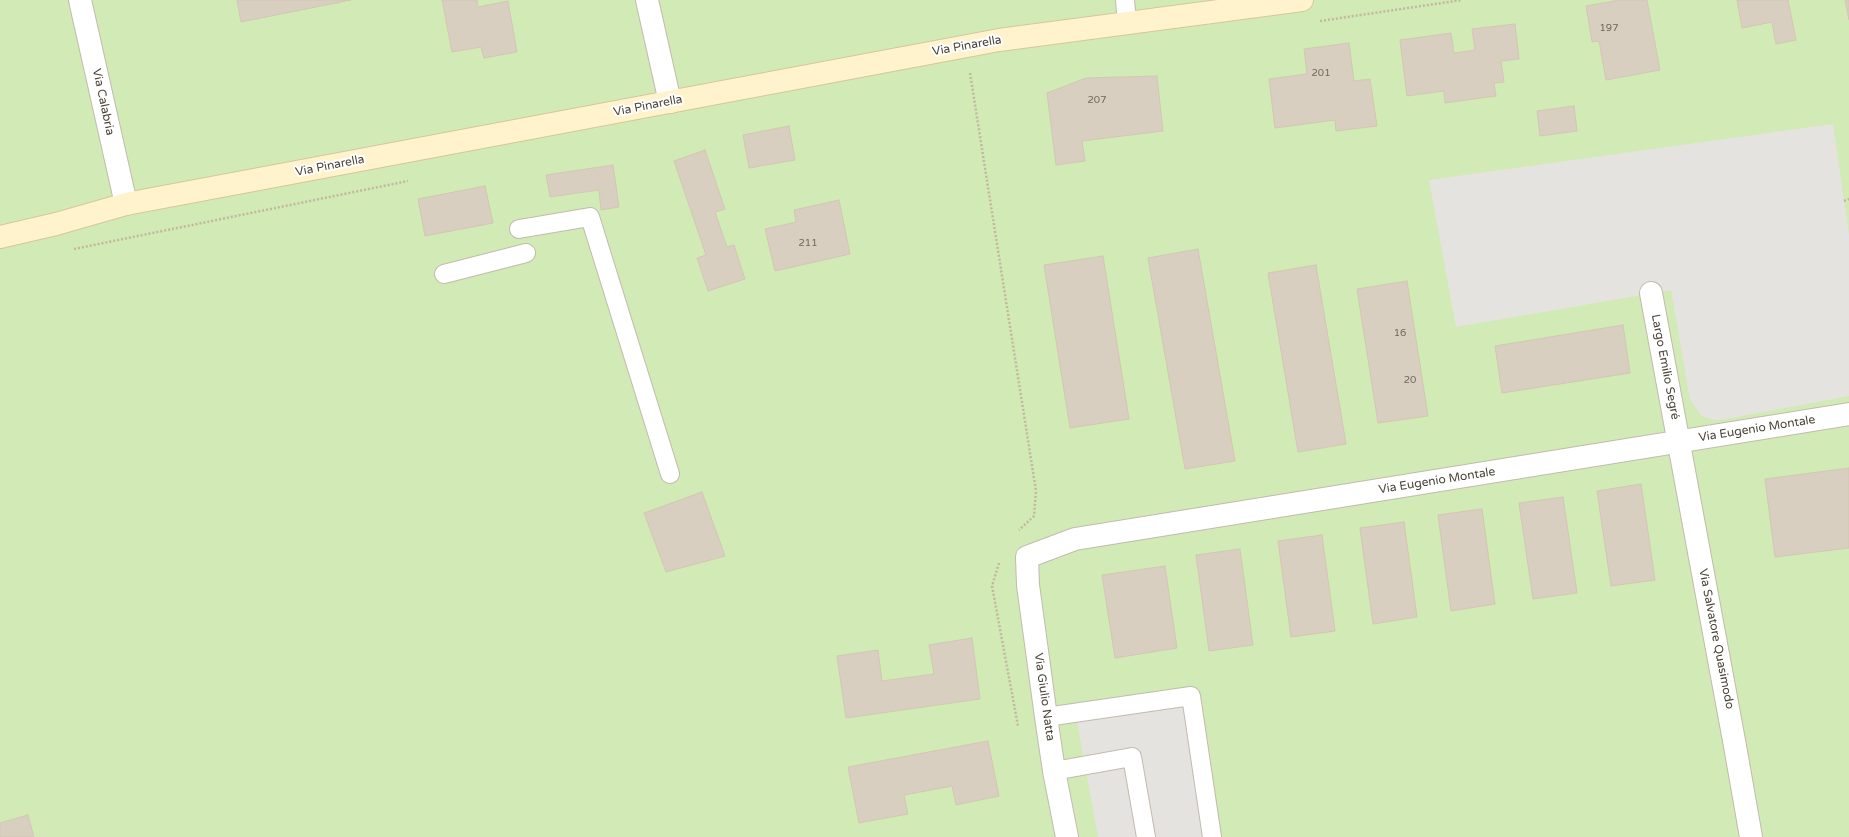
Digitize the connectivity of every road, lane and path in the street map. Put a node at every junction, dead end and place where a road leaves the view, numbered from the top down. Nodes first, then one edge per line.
1 (80, 0) edge
2 (647, 0) edge
3 (1125, 0) edge
4 (1302, 0) edge
5 (1127, 23) junction
6 (966, 46) junction
7 (670, 102) junction
8 (1849, 199) edge
9 (1844, 201) dead end
10 (126, 204) junction
11 (519, 229) dead end
12 (0, 238) edge
13 (526, 253) dead end
14 (444, 274) dead end
15 (1652, 292) dead end
16 (1849, 414) edge
17 (1679, 442) junction
18 (670, 474) dead end
19 (1016, 533) dead end
20 (1027, 557) joint
21 (1000, 558) dead end
22 (1046, 717) junction
23 (1018, 727) dead end
24 (1054, 771) junction
25 (1067, 837) edge
26 (1146, 837) edge
27 (1212, 837) edge
28 (1751, 837) edge

1 - 10 street, Via Calabria
2 - 7 street
3 - 5 lane
4 - 5 street, Via Pinarella
5 - 6 street, Via Pinarella
6 - 7 street, Via Pinarella
6 - 19 path
7 - 10 street, Via Pinarella
8 - 9 path
10 - 12 street, Via Pinarella
11 - 18 lane
13 - 14 lane
15 - 17 street, Largo Emilio Segré
16 - 17 street, Via Eugenio Montale
17 - 20 street, Via Eugenio Montale
17 - 28 street, Via Salvatore Quasimodo
20 - 22 street, Via Giulio Natta
21 - 23 path
22 - 24 street, Via Giulio Natta
22 - 27 lane
24 - 25 street, Via Giulio Natta
24 - 26 lane

